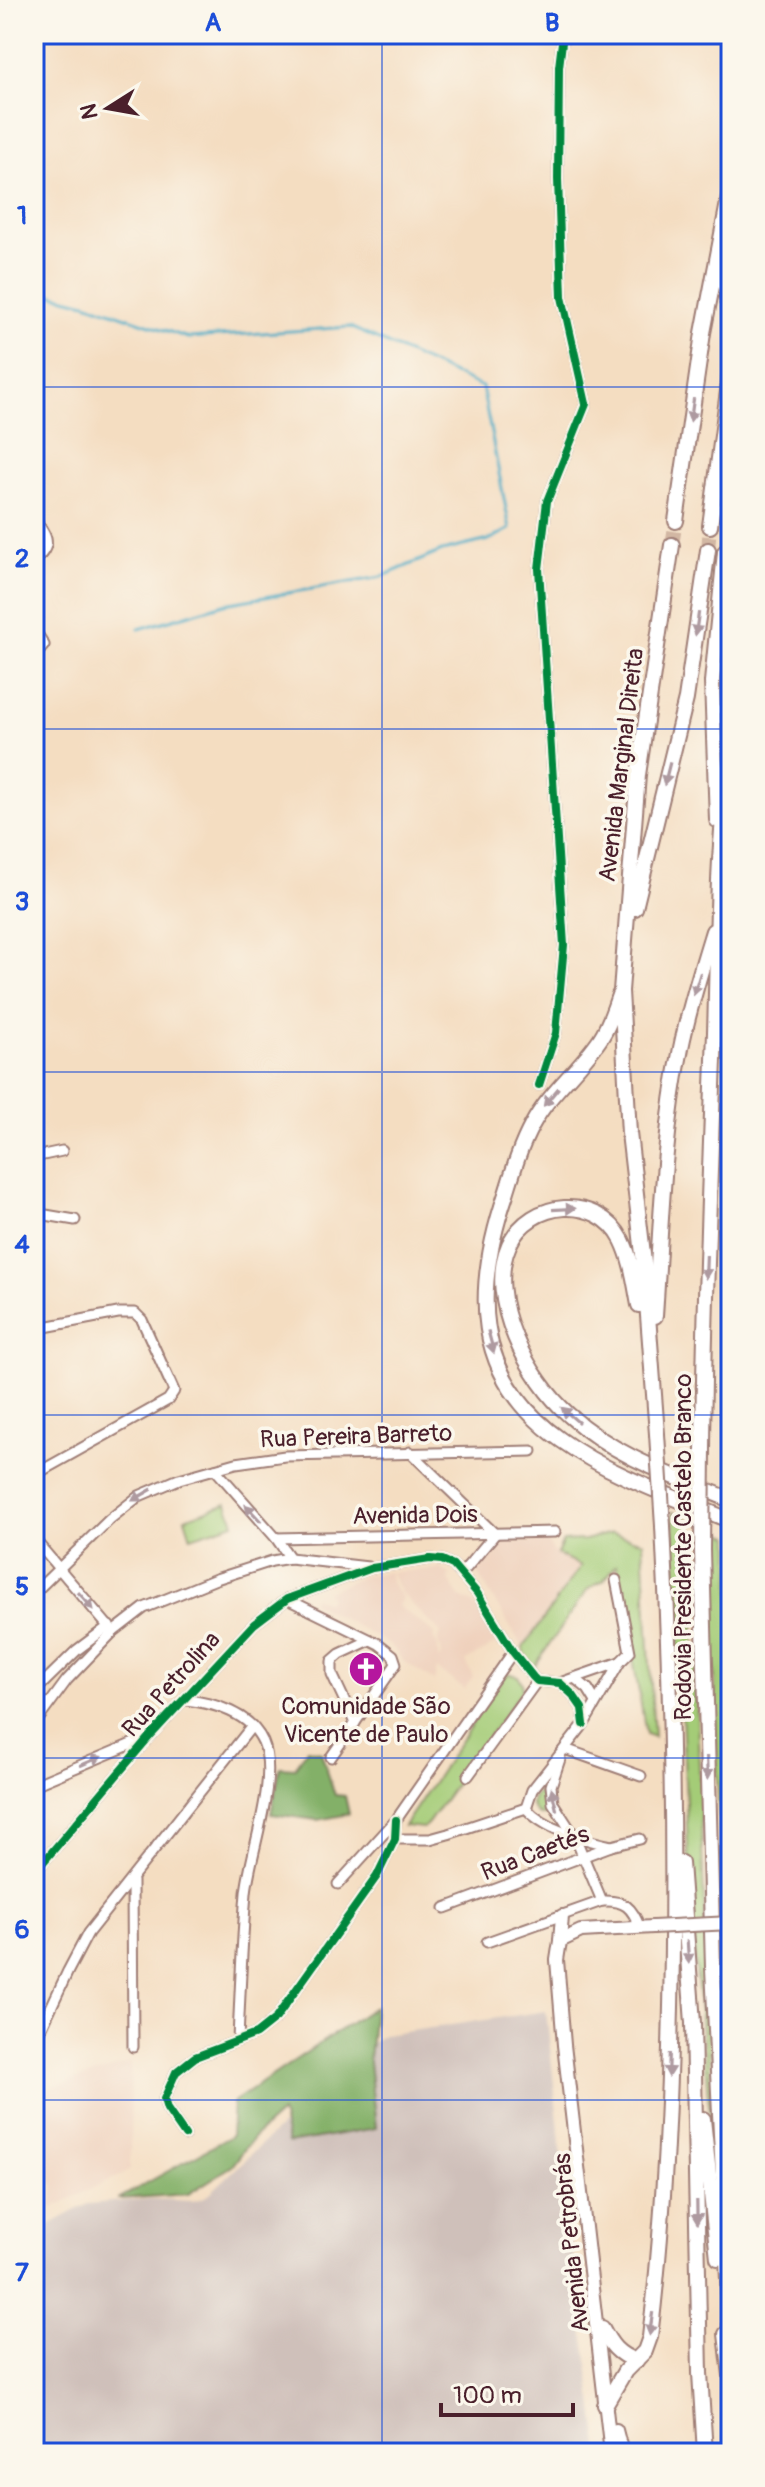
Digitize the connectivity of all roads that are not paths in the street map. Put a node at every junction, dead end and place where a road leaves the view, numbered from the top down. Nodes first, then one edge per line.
1 (563, 34) edge
2 (731, 187) edge
3 (719, 248) junction
4 (731, 315) edge
5 (731, 368) edge
6 (34, 519) edge
7 (676, 521) tunnel mouth
8 (710, 526) tunnel mouth
9 (672, 545) tunnel mouth
10 (708, 550) tunnel mouth
11 (725, 552) tunnel mouth
12 (34, 562) edge
13 (34, 629) edge
14 (34, 657) edge
15 (731, 754) edge
16 (720, 903) junction
17 (624, 951) junction
18 (621, 991) junction
19 (539, 1085) dead end
20 (62, 1151) dead end
21 (34, 1157) edge
22 (34, 1213) edge
23 (75, 1220) dead end
24 (34, 1329) edge
25 (652, 1364) junction
26 (532, 1451) dead end
27 (410, 1452) junction
28 (215, 1469) junction
29 (34, 1475) edge
30 (731, 1500) edge
31 (731, 1521) edge
32 (555, 1532) dead end
33 (495, 1534) junction
34 (276, 1538) junction
35 (34, 1539) edge
36 (290, 1558) junction
37 (372, 1568) junction
38 (59, 1571) junction
39 (462, 1573) junction
40 (616, 1580) dead end
41 (34, 1593) edge
42 (287, 1599) junction
43 (111, 1629) junction
44 (370, 1640) junction
45 (513, 1652) junction
46 (620, 1662) junction
47 (56, 1670) junction
48 (576, 1679) junction
49 (67, 1680) junction
50 (537, 1681) junction
51 (560, 1683) junction
52 (34, 1692) edge
53 (186, 1700) junction
54 (596, 1702) junction
55 (355, 1723) junction
56 (584, 1724) junction
57 (34, 1725) edge
58 (252, 1726) junction
59 (672, 1735) junction
60 (149, 1737) junction
61 (563, 1753) junction
62 (331, 1757) dead end
63 (468, 1776) dead end
64 (641, 1776) dead end
65 (34, 1785) edge
66 (526, 1808) junction
67 (396, 1820) junction
68 (575, 1837) junction
69 (395, 1839) junction
70 (640, 1839) dead end
71 (611, 1846) junction
72 (584, 1857) junction
73 (34, 1873) edge
74 (132, 1881) junction
75 (338, 1884) dead end
76 (602, 1901) junction
77 (445, 1908) dead end
78 (562, 1916) junction
79 (731, 1923) edge
80 (646, 1927) junction
81 (581, 1931) junction
82 (560, 1941) junction
83 (487, 1942) dead end
84 (693, 2023) junction
85 (564, 2027) junction
86 (238, 2040) junction
87 (34, 2044) edge
88 (133, 2047) dead end
89 (185, 2135) dead end
90 (602, 2328) junction
91 (731, 2341) edge
92 (636, 2361) junction
93 (731, 2376) edge
94 (608, 2399) junction
95 (611, 2453) edge
96 (622, 2453) edge
97 (705, 2453) edge

1 - 19 street
2 - 3 highway
3 - 4 highway
3 -> 7 highway
5 - 8 highway
6 - 12 street
9 - 17 highway, Avenida Marginal Direita
10 -> 17 highway
11 - 16 highway
13 - 14 street
15 - 16 highway, Rodovia Presidente Castelo Branco
16 -> 25 highway
16 -> 91 highway, Rodovia Presidente Castelo Branco, bridge
17 - 18 highway, Avenida Marginal Direita
18 - 25 highway
18 -> 31 highway
20 - 21 street
22 - 23 street
24 - 29 street
30 -> 25 highway
25 - 59 highway, bridge
26 - 27 street, Rua Pereira Barreto
27 - 28 street, Rua Pereira Barreto
27 - 33 street
34 -> 28 street
28 -> 38 street, Rua Pereira Barreto
32 - 33 street, Avenida Dois
33 - 34 street, Avenida Dois
33 - 39 street
34 - 36 street
35 - 38 street
36 - 37 street
36 - 43 street
37 - 39 street
37 - 42 street, Rua Petrolina
38 - 41 street, Rua Pereira Barreto
38 -> 43 street
39 - 45 street
40 - 46 street
42 - 44 street
42 - 53 street, Rua Petrolina
43 - 47 street
43 - 49 street
44 - 55 street
44 - 55 street
45 - 50 street
45 - 67 street
46 - 48 street
46 - 54 street
47 - 49 street
47 - 52 street
48 - 51 street
48 - 54 street
49 - 57 street
50 - 51 street
50 - 63 street
51 - 56 street
53 - 58 street
53 - 60 street, Rua Petrolina
54 - 56 street
55 - 62 street
56 - 61 street
58 - 74 street
58 - 86 street
59 -> 84 highway
59 -> 92 highway
65 -> 60 street
60 - 73 street, Rua Petrolina
61 - 64 street
61 - 66 street
68 -> 61 street
66 - 68 street
66 - 69 street
67 - 69 street
67 - 75 street
68 - 71 street
68 - 72 street
69 - 86 street
70 - 71 street, Rua Caetés
71 - 72 street, Rua Caetés
72 - 76 street
72 - 77 street, Rua Caetés
74 - 87 street
74 - 88 street
76 - 78 street
76 - 80 street
78 - 81 main road
78 - 82 main road, Avenida Petrobrás
78 - 83 street
79 - 80 main road, bridge
80 - 81 main road
81 - 82 main road
82 - 85 main road, Avenida Petrobrás
84 - 93 highway
84 -> 97 highway
85 - 90 main road, Avenida Petrobrás
85 - 94 main road, Avenida Petrobrás
86 - 89 street
90 - 92 highway
90 - 94 main road, Avenida Petrobrás
92 - 94 highway
94 - 95 main road, Avenida Petrobrás
94 - 96 main road, Avenida Petrobrás

